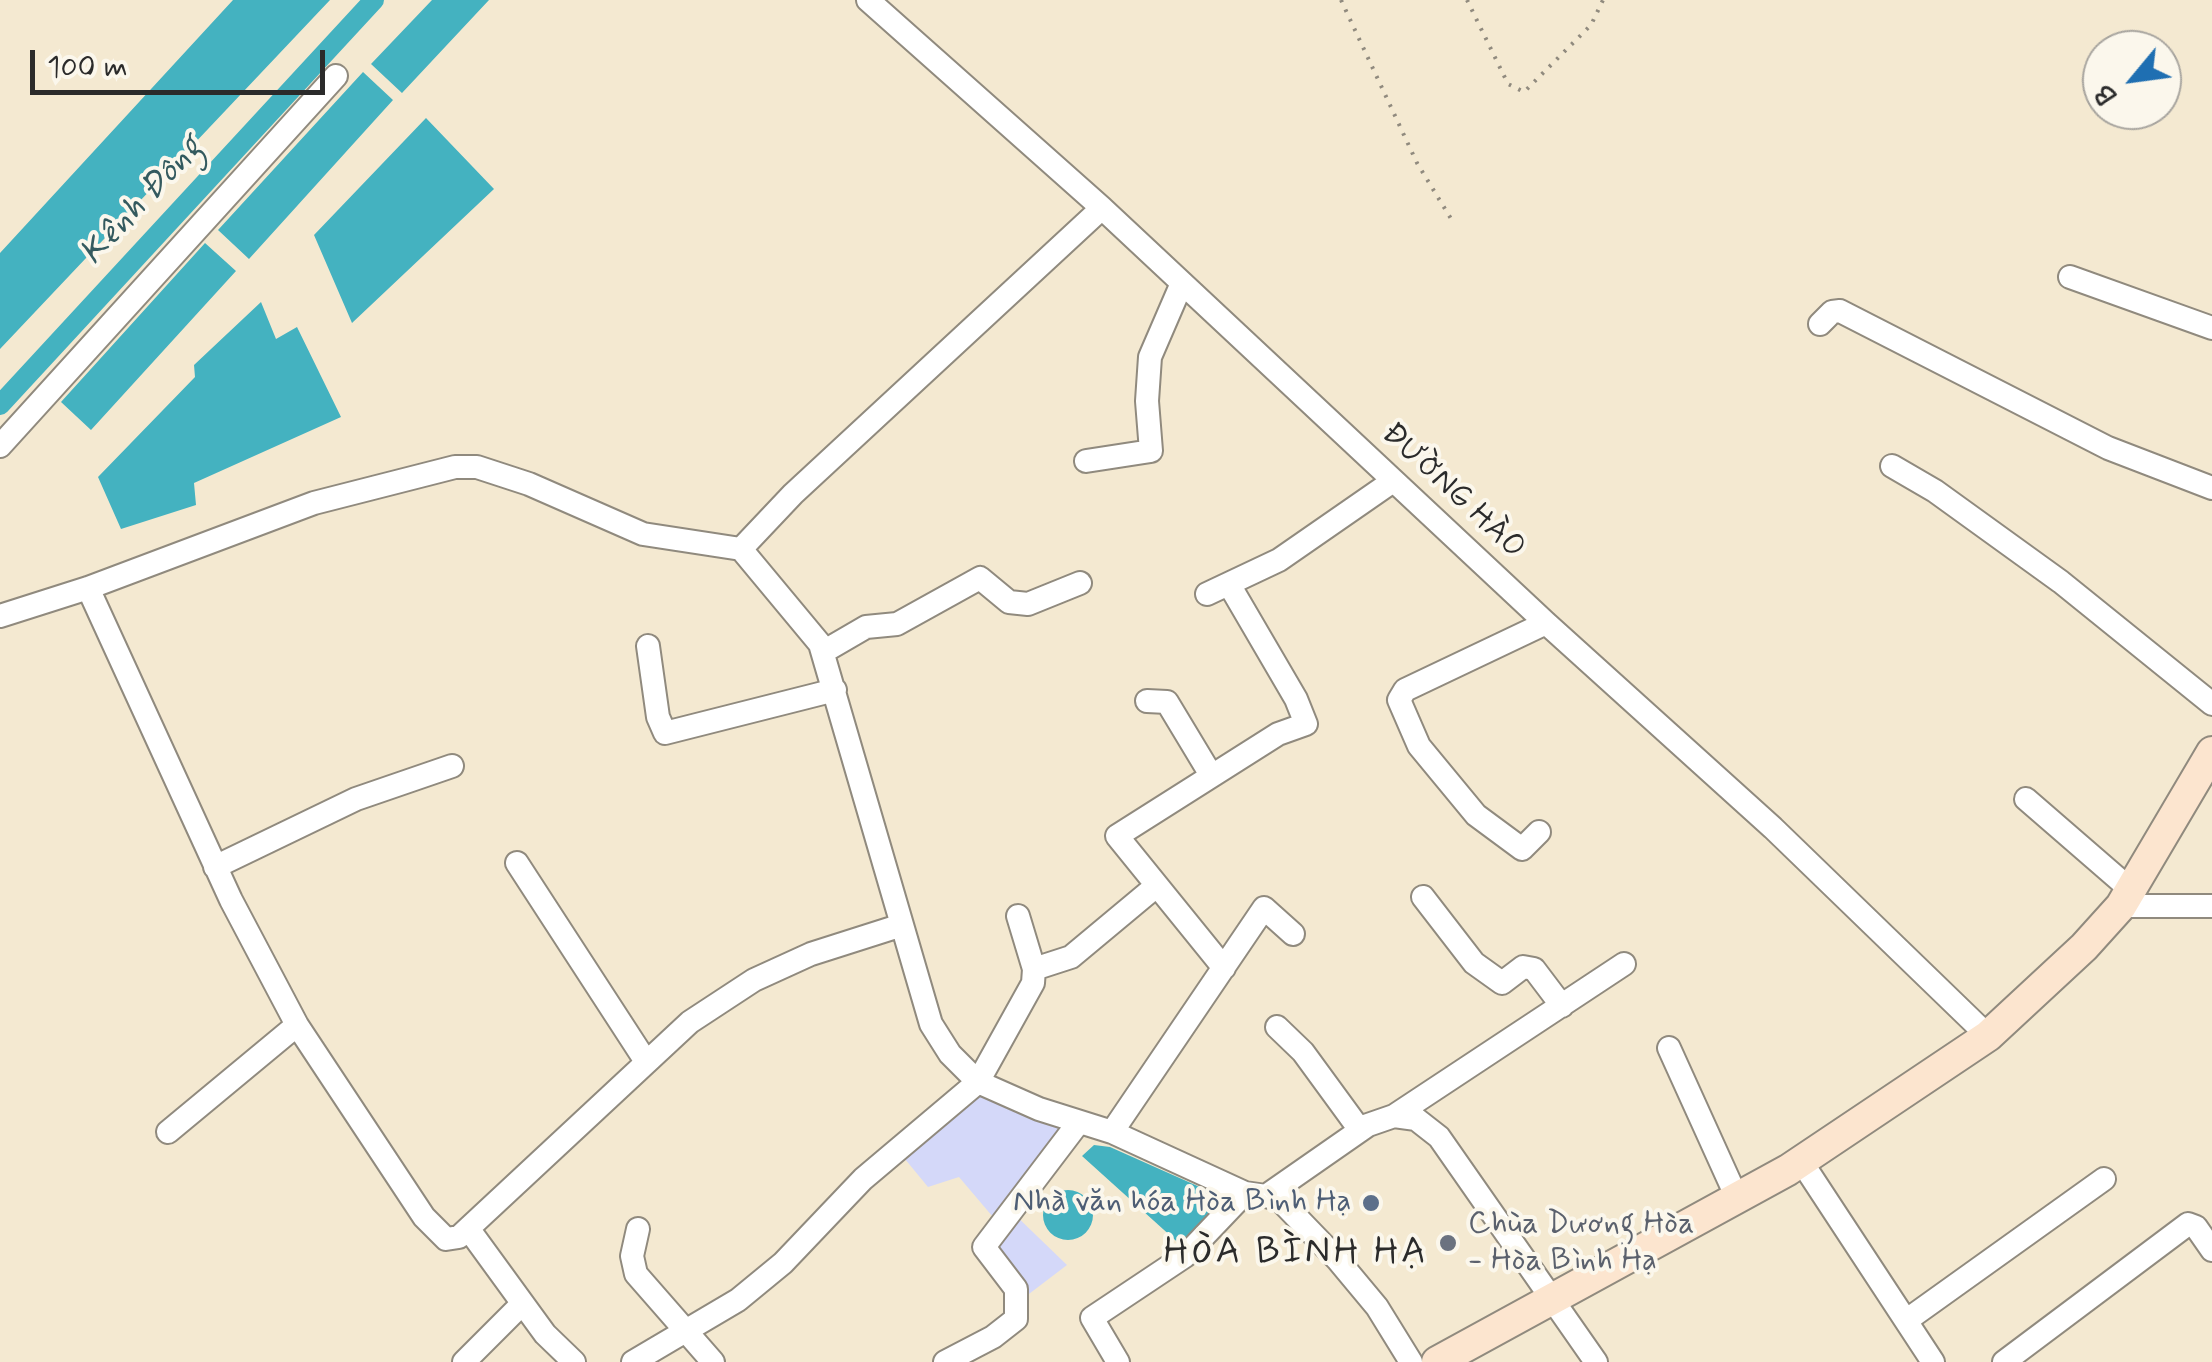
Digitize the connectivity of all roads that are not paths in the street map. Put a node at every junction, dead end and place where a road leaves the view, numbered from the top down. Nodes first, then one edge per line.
1 (868, 0) edge
2 (336, 76) dead end
3 (1102, 208) junction
4 (2070, 277) dead end
5 (1182, 283) junction
6 (1820, 324) dead end
7 (2212, 328) edge
8 (0, 446) edge
9 (1086, 460) dead end
10 (1892, 466) dead end
11 (1392, 482) junction
12 (2212, 488) edge
13 (741, 549) junction
14 (1080, 584) dead end
15 (1230, 586) junction
16 (88, 588) junction
17 (1207, 594) dead end
18 (0, 616) edge
19 (1546, 623) junction
20 (648, 646) dead end
21 (822, 652) junction
22 (835, 690) junction
23 (1147, 700) dead end
24 (2212, 704) edge
25 (2212, 752) edge
26 (452, 766) dead end
27 (1211, 776) junction
28 (2026, 799) dead end
29 (1539, 832) dead end
30 (517, 863) dead end
31 (216, 867) junction
32 (1155, 888) junction
33 (1423, 897) dead end
34 (2126, 898) junction
35 (2212, 906) edge
36 (1018, 916) dead end
37 (902, 925) junction
38 (1293, 934) dead end
39 (1624, 964) dead end
40 (1224, 968) junction
41 (1034, 969) junction
42 (1562, 1006) junction
43 (297, 1024) junction
44 (1277, 1027) dead end
45 (1988, 1036) junction
46 (1669, 1048) dead end
47 (644, 1060) junction
48 (978, 1082) junction
49 (1394, 1116) junction
50 (1079, 1122) junction
51 (1360, 1130) junction
52 (168, 1132) dead end
53 (1112, 1132) junction
54 (1801, 1160) junction
55 (2104, 1179) dead end
56 (1255, 1194) junction
57 (1737, 1198) junction
58 (638, 1229) dead end
59 (470, 1231) junction
60 (2212, 1250) edge
61 (1554, 1300) junction
62 (522, 1304) junction
63 (1907, 1320) junction
64 (689, 1332) junction
65 (464, 1362) edge
66 (574, 1362) edge
67 (633, 1362) edge
68 (714, 1362) edge
69 (945, 1362) edge
70 (1118, 1362) edge
71 (1411, 1362) edge
72 (1438, 1362) edge
73 (1596, 1362) edge
74 (1933, 1362) edge
75 (2004, 1362) edge

1 - 3 street, ĐƯỜNG HÀO
2 - 8 street
3 - 5 street, ĐƯỜNG HÀO
3 - 13 street
4 - 7 street
5 - 9 street
5 - 11 street, ĐƯỜNG HÀO
6 - 12 street
10 - 24 street
11 - 15 street
11 - 19 street, ĐƯỜNG HÀO
13 - 16 street
13 - 21 street
14 - 21 street
15 - 17 street
15 - 27 street
16 - 18 street
16 - 31 street
19 - 29 street
19 - 45 street, ĐƯỜNG HÀO
20 - 22 street
21 - 22 street
22 - 37 street
23 - 27 street
25 - 34 main road
26 - 31 street
27 - 32 street
28 - 34 street
30 - 47 street
31 - 43 street
32 - 40 street
32 - 41 street
33 - 42 street
34 - 35 street
34 - 45 main road
36 - 41 street
37 - 47 street
37 - 48 street
38 - 40 street
39 - 42 street
40 - 53 street
41 - 48 street
42 - 49 street
43 - 52 street
43 - 59 street
44 - 51 street
45 - 54 main road
46 - 57 street
47 - 59 street
48 - 50 street
48 - 64 street
49 - 51 street
49 - 61 street
50 - 53 street
50 - 69 street
51 - 56 street
53 - 56 street
54 - 57 main road
54 - 63 street
55 - 63 street
56 - 70 street
56 - 71 street
57 - 61 main road
58 - 64 street
59 - 62 street
60 - 75 street
61 - 72 main road
61 - 73 street
62 - 65 street
62 - 66 street
63 - 74 street
64 - 67 street
64 - 68 street

